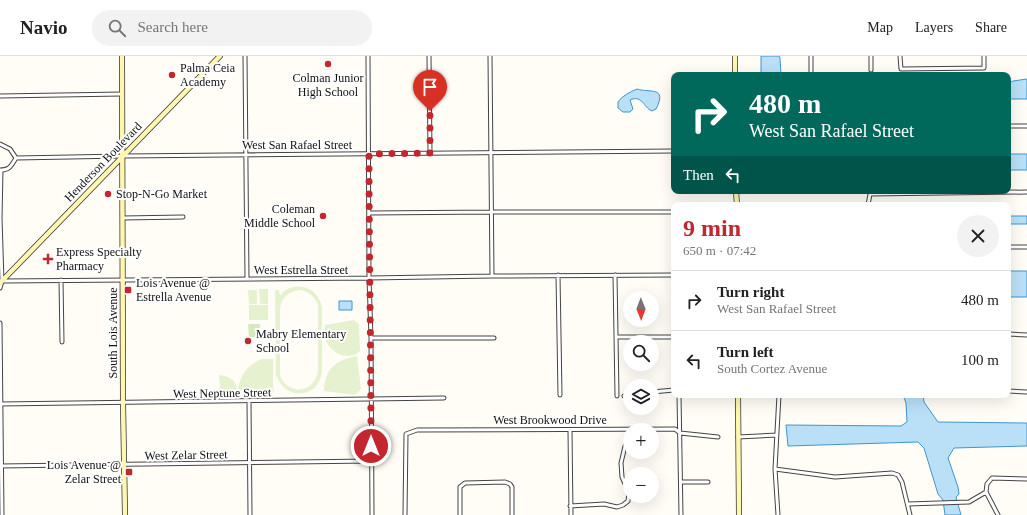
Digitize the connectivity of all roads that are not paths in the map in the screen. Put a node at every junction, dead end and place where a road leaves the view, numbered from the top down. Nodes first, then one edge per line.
1 (122, 56) edge
2 (220, 56) edge
3 (245, 56) edge
4 (368, 56) edge
5 (429, 56) edge
6 (490, 56) edge
7 (735, 56) edge
8 (811, 56) edge
9 (871, 56) edge
10 (900, 56) edge
11 (984, 56) edge
12 (871, 70) dead end
13 (735, 72) edge
14 (811, 72) edge
15 (122, 94) junction
16 (0, 96) edge
17 (1011, 126) edge
18 (1027, 126) edge
19 (0, 144) edge
20 (671, 151) edge
21 (491, 152) junction
22 (430, 153) junction
23 (369, 154) junction
24 (246, 155) junction
25 (123, 156) junction
26 (16, 158) junction
27 (0, 170) edge
28 (1011, 192) edge
29 (1027, 192) edge
30 (492, 212) junction
31 (671, 212) edge
32 (369, 213) junction
33 (183, 217) dead end
34 (0, 218) edge
35 (123, 218) junction
36 (1011, 247) edge
37 (1027, 247) edge
38 (671, 274) edge
39 (558, 275) junction
40 (615, 275) junction
41 (492, 276) junction
42 (369, 278) junction
43 (247, 279) junction
44 (61, 280) junction
45 (124, 280) junction
46 (1, 282) edge
47 (0, 288) edge
48 (0, 323) edge
49 (1011, 334) edge
50 (1027, 335) edge
51 (616, 337) junction
52 (671, 337) edge
53 (371, 338) junction
54 (494, 338) dead end
55 (62, 342) dead end
56 (671, 390) edge
57 (659, 391) edge
58 (1011, 391) edge
59 (1027, 392) edge
60 (560, 395) dead end
61 (617, 396) dead end
62 (444, 398) dead end
63 (679, 398) edge
64 (738, 398) edge
65 (779, 398) edge
66 (371, 399) junction
67 (248, 401) junction
68 (123, 403) junction
69 (0, 404) edge
70 (623, 429) edge
71 (659, 429) edge
72 (570, 430) junction
73 (680, 433) junction
74 (776, 435) junction
75 (718, 437) dead end
76 (738, 437) junction
77 (623, 454) edge
78 (371, 461) junction
79 (249, 463) junction
80 (124, 464) junction
81 (1, 466) edge
82 (775, 469) junction
83 (1027, 480) edge
84 (680, 482) junction
85 (708, 482) dead end
86 (986, 492) junction
87 (908, 504) junction
88 (570, 506) junction
89 (2, 515) edge
90 (125, 515) edge
91 (250, 515) edge
92 (372, 515) edge
93 (405, 515) edge
94 (460, 515) edge
95 (512, 515) edge
96 (570, 515) edge
97 (681, 515) edge
98 (739, 515) edge
99 (778, 515) edge
100 (910, 515) edge
101 (998, 515) edge

1 - 15 street, South Lois Avenue
2 - 25 street, Henderson Boulevard
3 - 24 street
4 - 23 street
5 - 22 street
6 - 21 street
7 - 13 street
8 - 14 street
9 - 12 street
10 - 11 street
15 - 16 street
15 - 25 street, South Lois Avenue
17 - 18 street
19 - 26 street
20 - 21 street, West San Rafael Street
21 - 22 street, West San Rafael Street
21 - 30 street
22 - 23 street, West San Rafael Street
23 - 24 street, West San Rafael Street
23 - 32 street
24 - 25 street, West San Rafael Street
24 - 43 street
25 - 26 street, West San Rafael Street
25 - 35 street, South Lois Avenue
25 - 46 street, Henderson Boulevard
26 - 27 street
27 - 34 street
28 - 29 street
30 - 31 street
30 - 32 street
30 - 41 street
32 - 42 street
33 - 35 street
34 - 46 street
35 - 45 street, South Lois Avenue
36 - 37 street
38 - 40 street, West Estrella Street
39 - 40 street, West Estrella Street
39 - 41 street, West Estrella Street
39 - 60 street
40 - 51 street
41 - 42 street, West Estrella Street
42 - 43 street, West Estrella Street
42 - 53 street
43 - 45 street, West Estrella Street
44 - 45 street, West Estrella Street
44 - 46 street, West Estrella Street
44 - 55 street
45 - 68 street, South Lois Avenue
46 - 47 street
48 - 69 street
49 - 50 street
51 - 52 street
51 - 61 street
53 - 54 street
53 - 66 street
56 - 57 street
58 - 59 street
62 - 66 street, West Neptune Street
63 - 73 street
64 - 76 street
65 - 74 street
66 - 67 street, West Neptune Street
66 - 78 street
67 - 68 street, West Neptune Street
67 - 79 street
68 - 69 street, West Neptune Street
68 - 80 street, South Lois Avenue
69 - 81 street
70 - 72 street, West Brookwood Drive
71 - 73 street, West Brookwood Drive
72 - 88 street
72 - 93 street, West Brookwood Drive
73 - 75 street, West Brookwood Drive
73 - 84 street
74 - 76 street
74 - 82 street
76 - 98 street
77 - 88 street
78 - 79 street, West Zelar Street
78 - 92 street
79 - 80 street, West Zelar Street
79 - 91 street
80 - 81 street, West Zelar Street
80 - 90 street, South Lois Avenue
81 - 89 street
82 - 87 street
82 - 99 street
83 - 86 street
84 - 85 street
84 - 97 street
86 - 87 street
86 - 101 street
87 - 100 street
88 - 96 street
94 - 95 street

